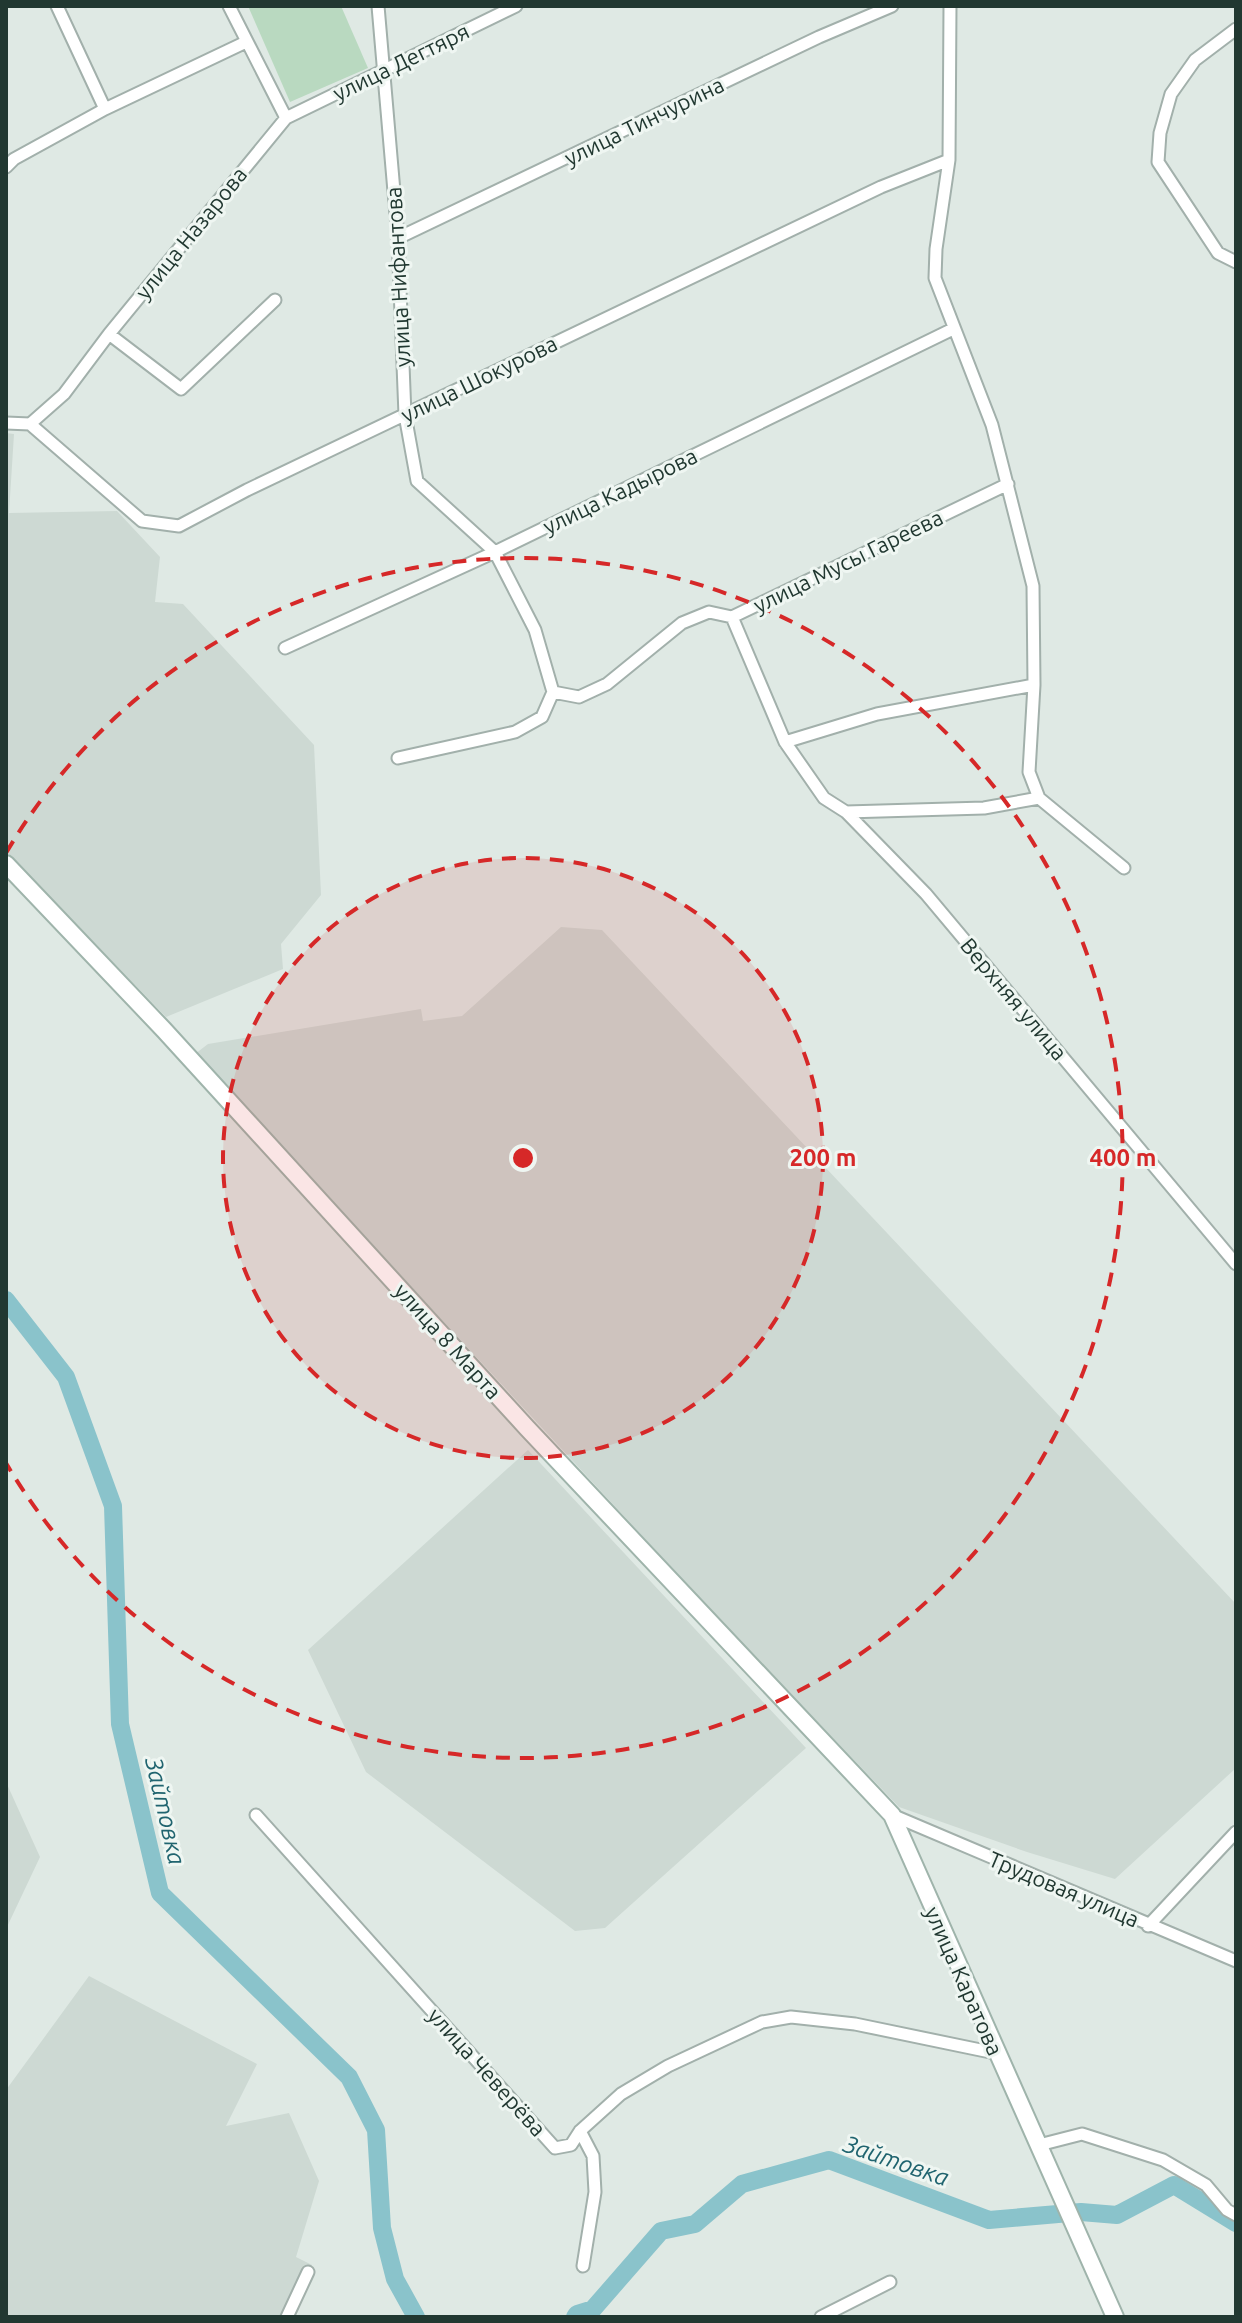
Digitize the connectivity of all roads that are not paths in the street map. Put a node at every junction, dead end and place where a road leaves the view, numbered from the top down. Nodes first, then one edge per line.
1 (57, 6) edge
2 (229, 6) edge
3 (378, 6) edge
4 (516, 6) edge
5 (892, 6) edge
6 (950, 6) edge
7 (1236, 29) edge
8 (246, 42) junction
9 (383, 70) junction
10 (105, 109) junction
11 (286, 118) junction
12 (949, 160) junction
13 (6, 167) edge
14 (398, 238) junction
15 (1236, 262) edge
16 (275, 300) dead end
17 (953, 329) junction
18 (109, 334) junction
19 (405, 415) junction
20 (6, 423) edge
21 (30, 424) junction
22 (1008, 484) junction
23 (495, 552) junction
24 (732, 617) junction
25 (285, 648) dead end
26 (1034, 685) junction
27 (553, 692) junction
28 (785, 742) junction
29 (398, 758) dead end
30 (1039, 798) junction
31 (846, 812) junction
32 (6, 864) edge
33 (1124, 868) dead end
34 (1236, 1264) edge
35 (256, 1815) dead end
36 (892, 1815) junction
37 (1236, 1832) edge
38 (1148, 1926) junction
39 (1236, 1961) edge
40 (995, 2053) junction
41 (580, 2131) junction
42 (1039, 2145) junction
43 (1236, 2215) edge
44 (583, 2266) dead end
45 (308, 2272) dead end
46 (890, 2282) dead end
47 (287, 2317) edge
48 (821, 2317) edge
49 (1115, 2317) edge

1 - 10 street
2 - 8 street
3 - 9 street, улица Нифантова
4 - 9 street, улица Дегтяря
5 - 14 street, улица Тинчурина
6 - 12 street
7 - 15 street
8 - 10 street
8 - 11 street
9 - 11 street, улица Дегтяря
9 - 14 street, улица Нифантова
10 - 13 street
11 - 18 street, улица Назарова
12 - 17 street
12 - 19 street, улица Шокурова
14 - 19 street, улица Нифантова
16 - 18 street
17 - 22 street
17 - 23 street, улица Кадырова
18 - 21 street, улица Назарова
19 - 21 street, улица Шокурова
19 - 23 street, улица Нифантова
20 - 21 street
22 - 24 street, улица Мусы Гареева
22 - 26 street
23 - 25 street, улица Кадырова
23 - 27 street, улица Нифантова
24 - 27 street, улица Мусы Гареева
24 - 28 street, Верхняя улица
26 - 28 street
26 - 30 street
27 - 29 street
28 - 31 street, Верхняя улица
30 - 31 street
30 - 33 street
31 - 34 street, Верхняя улица
32 - 36 main road, улица 8 Марта
35 - 41 street, улица Чеверёва
36 - 38 street, Трудовая улица
36 - 40 main road, улица Каратова
37 - 38 street
38 - 39 street, Трудовая улица
40 - 41 street, улица Чеверёва
40 - 42 main road, улица Каратова
41 - 44 street
42 - 43 street
42 - 49 main road, улица Каратова
45 - 47 street
46 - 48 street

